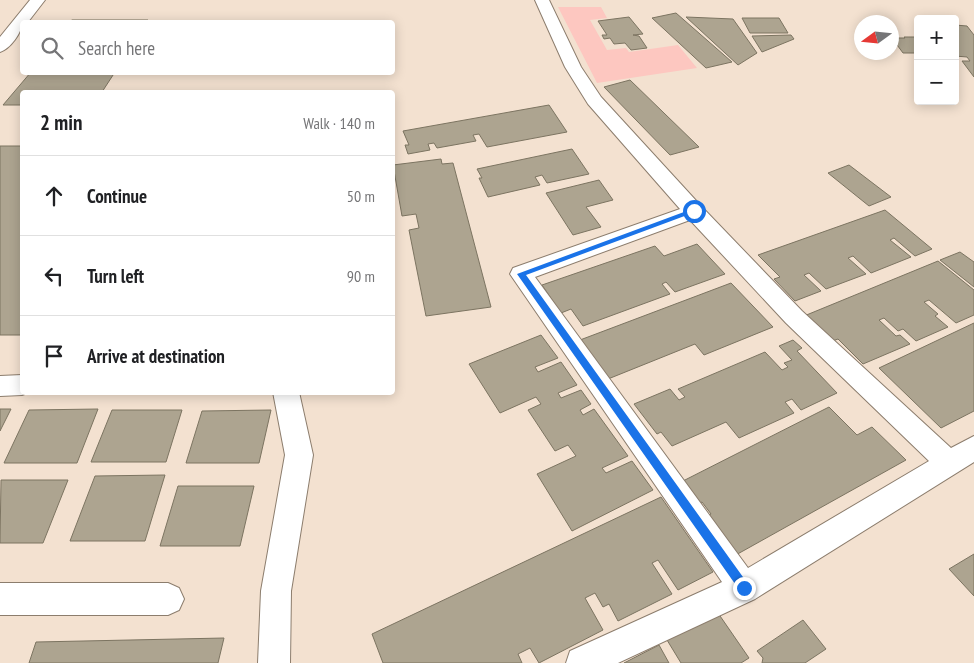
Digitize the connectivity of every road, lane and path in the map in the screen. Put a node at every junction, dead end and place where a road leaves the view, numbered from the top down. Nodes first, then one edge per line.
1 (38, 0) edge
2 (542, 0) edge
3 (22, 20) edge
4 (20, 22) edge
5 (0, 47) edge
6 (694, 211) junction
7 (0, 386) edge
8 (20, 386) edge
9 (287, 395) edge
10 (974, 448) edge
11 (948, 462) junction
12 (744, 588) junction
13 (0, 599) edge
14 (168, 599) dead end
15 (274, 663) edge
16 (582, 663) edge

1 - 3 street
2 - 6 street
4 - 5 street
6 - 11 street
6 - 12 street
7 - 8 street
9 - 15 street
10 - 11 street
11 - 12 street
12 - 16 street
13 - 14 street

